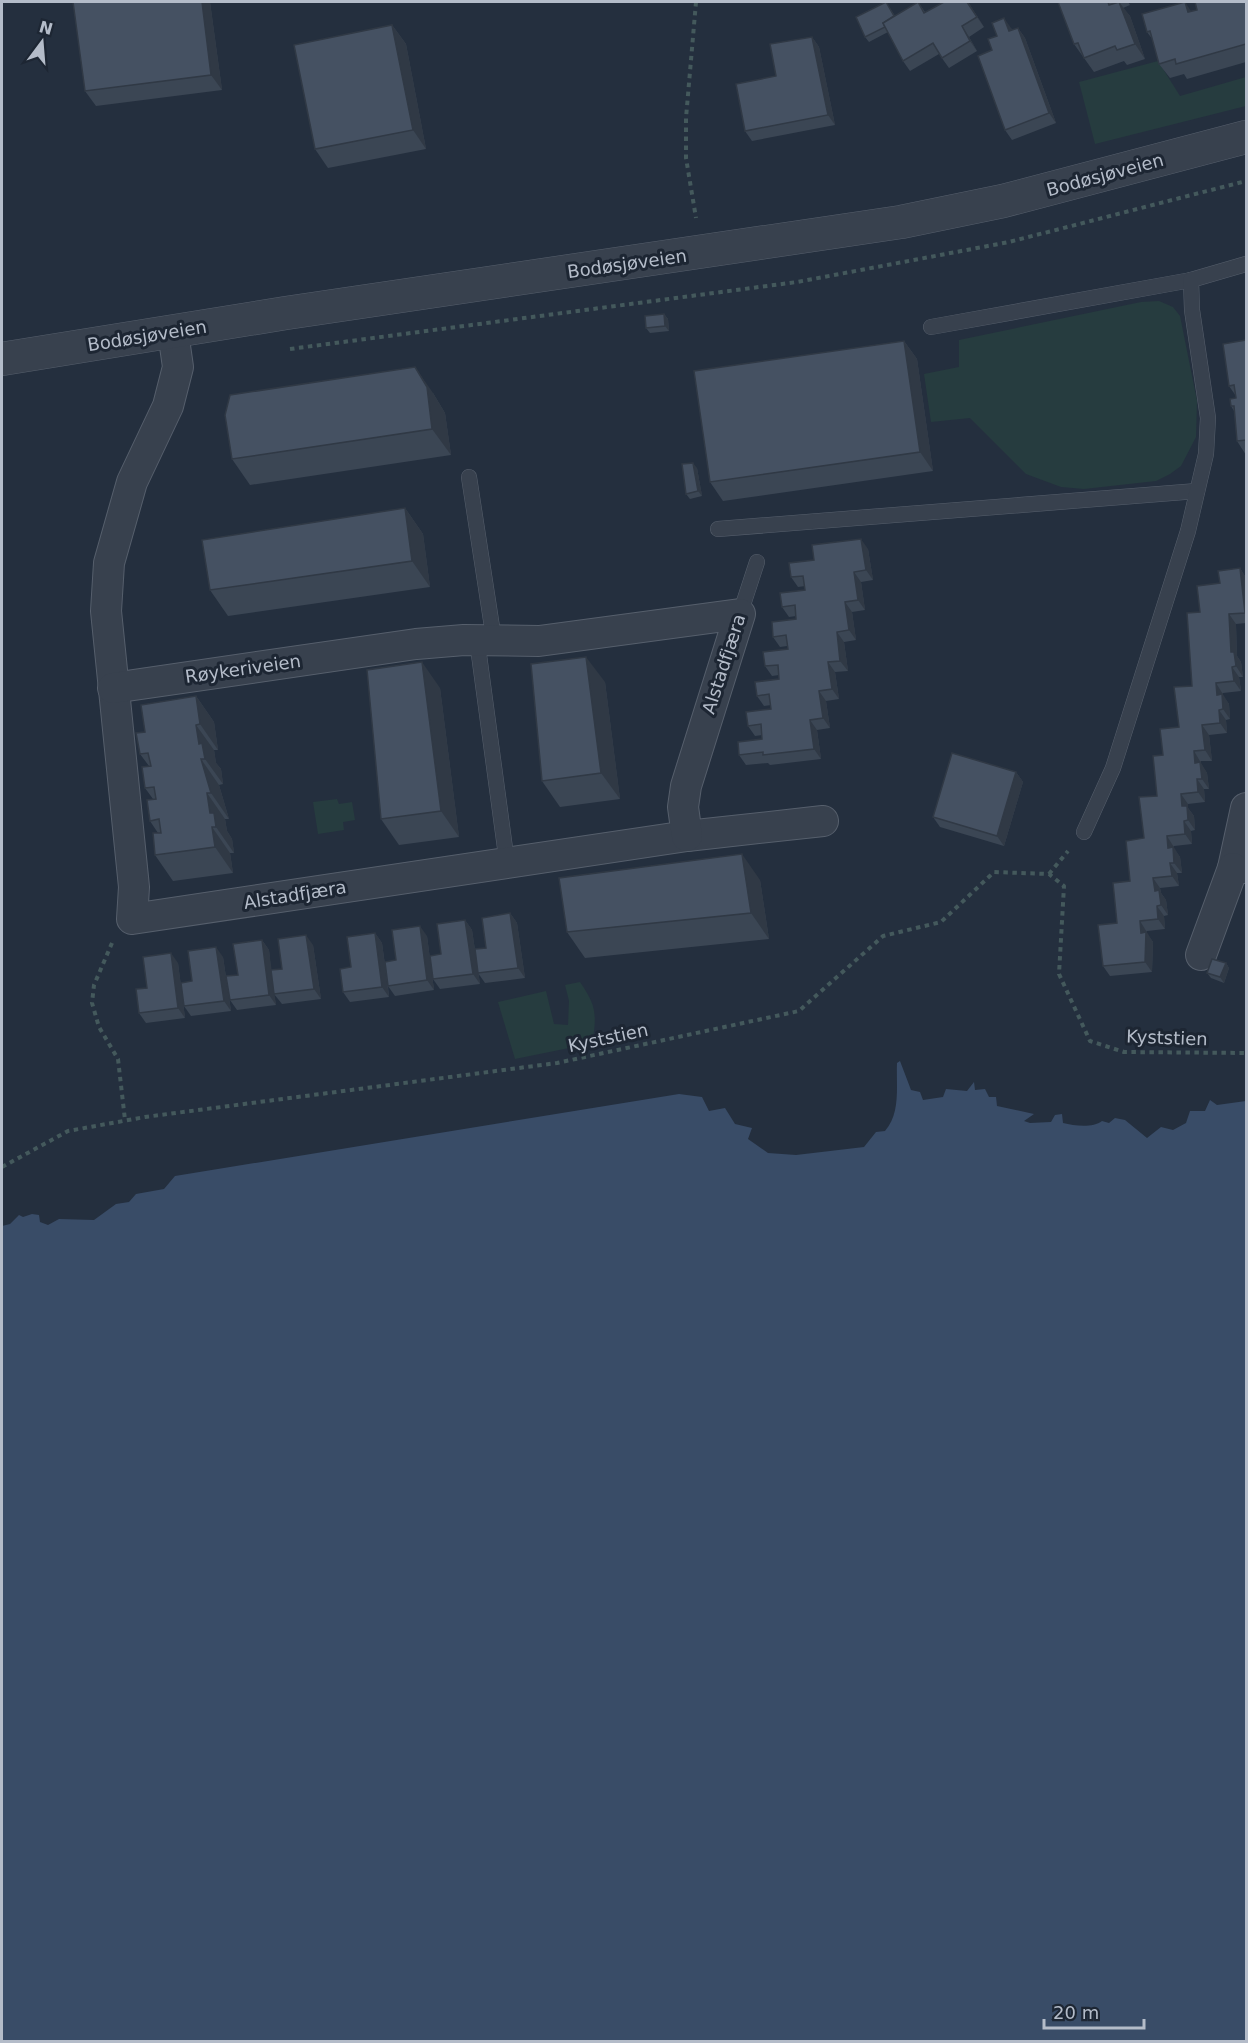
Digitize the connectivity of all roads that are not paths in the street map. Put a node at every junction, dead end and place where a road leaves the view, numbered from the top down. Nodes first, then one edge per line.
1 (1246, 137) edge
2 (1246, 264) edge
3 (1191, 280) junction
4 (931, 327) dead end
5 (173, 332) junction
6 (2, 359) edge
7 (469, 477) dead end
8 (1197, 491) junction
9 (718, 529) dead end
10 (757, 561) dead end
11 (740, 614) junction
12 (486, 640) junction
13 (113, 688) junction
14 (1246, 808) edge
15 (823, 821) dead end
16 (1084, 832) road end
17 (687, 836) junction
18 (507, 863) junction
19 (1240, 868) edge
20 (1201, 955) dead end

1 - 5 street, Bodøsjøveien
2 - 3 lane
3 - 4 lane
3 - 8 lane
5 - 6 street, Bodøsjøveien
5 - 13 street
7 - 12 lane
8 - 9 lane
8 - 16 lane
10 - 11 lane, Alstadfjæra
11 - 12 street, Røykeriveien
11 - 17 street, Alstadfjæra
12 - 13 street, Røykeriveien
12 - 18 lane
13 - 18 street, Alstadfjæra
14 - 19 street
15 - 17 street, Alstadfjæra
17 - 18 street, Alstadfjæra
19 - 20 street

